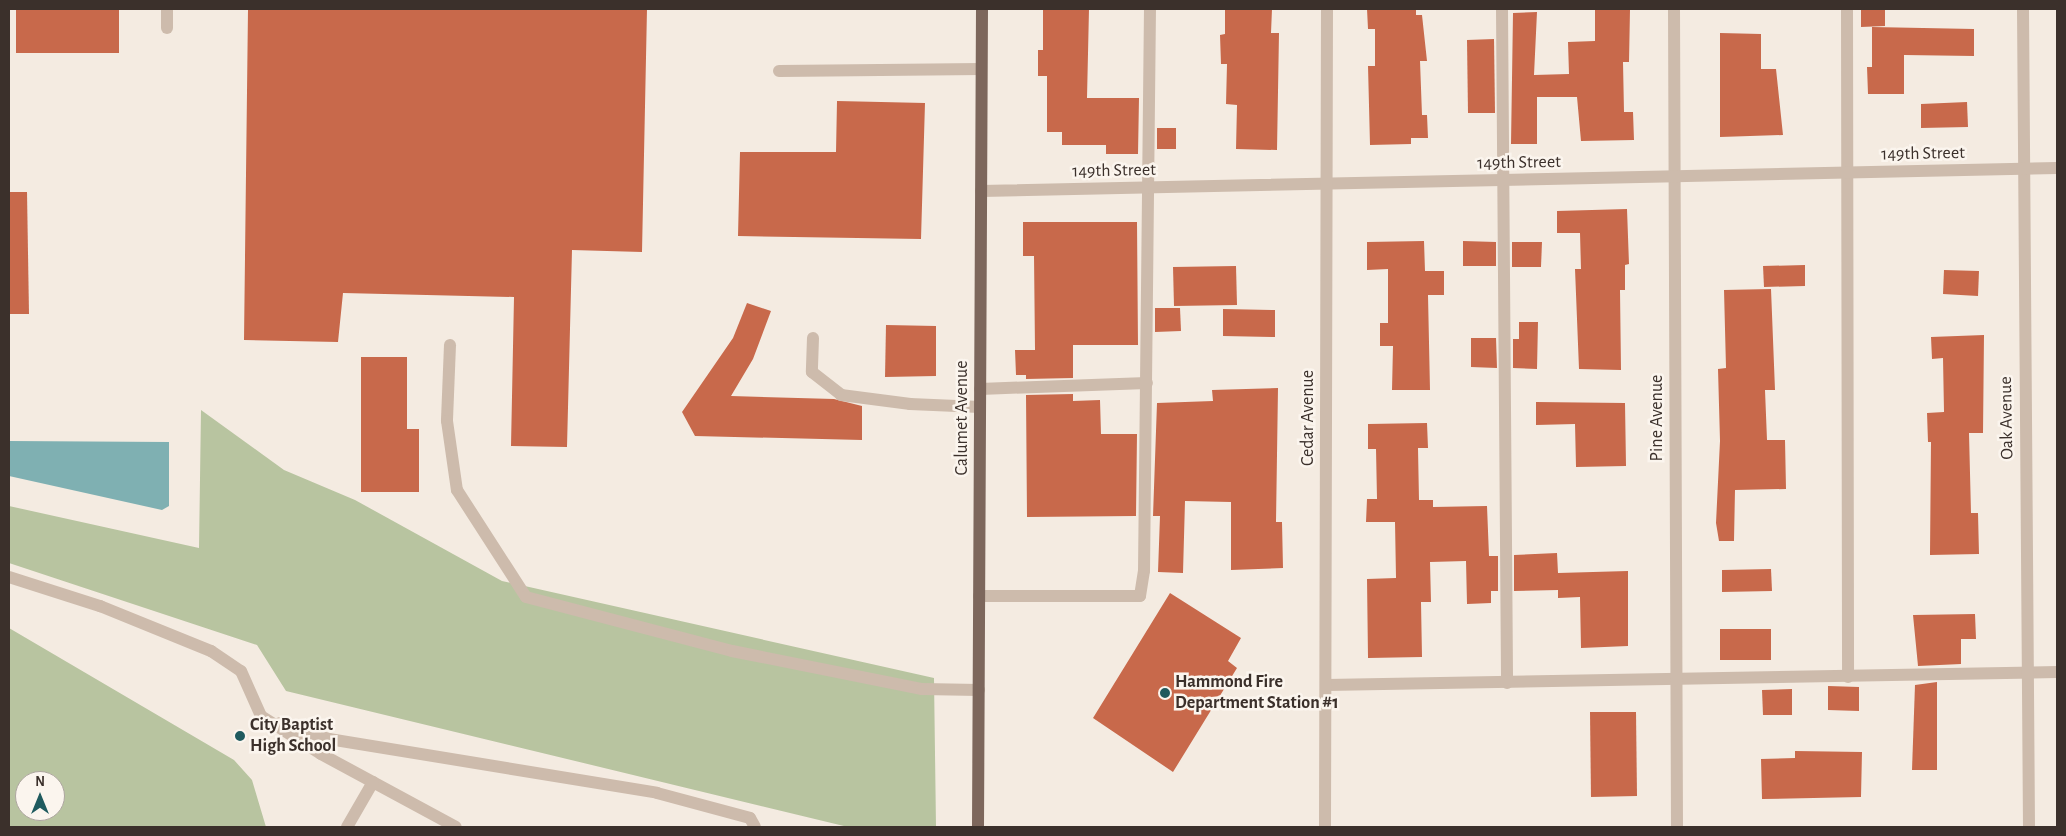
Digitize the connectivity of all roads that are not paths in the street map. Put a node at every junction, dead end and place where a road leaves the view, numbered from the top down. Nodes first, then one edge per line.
1 (167, 9) edge
2 (982, 9) edge
3 (1150, 9) edge
4 (1327, 9) edge
5 (1502, 9) edge
6 (1674, 9) edge
7 (1848, 9) edge
8 (2023, 9) edge
9 (167, 28) dead end
10 (981, 69) junction
11 (779, 72) dead end
12 (2022, 168) junction
13 (2057, 168) edge
14 (1846, 173) junction
15 (1673, 177) junction
16 (1501, 181) junction
17 (1326, 184) junction
18 (1149, 188) junction
19 (981, 191) junction
20 (813, 338) dead end
21 (450, 345) dead end
22 (1147, 383) junction
23 (980, 389) junction
24 (980, 407) junction
25 (9, 576) edge
26 (979, 596) junction
27 (2057, 672) edge
28 (2027, 673) junction
29 (1848, 677) junction
30 (1676, 680) junction
31 (1507, 683) junction
32 (1326, 685) junction
33 (979, 690) junction
34 (261, 716) junction
35 (373, 782) junction
36 (347, 827) edge
37 (456, 827) edge
38 (755, 827) edge
39 (978, 827) edge
40 (1325, 827) edge
41 (1677, 827) edge
42 (2029, 827) edge

1 - 9 street
2 - 10 main road, Calumet Avenue
3 - 18 street
4 - 17 street, Cedar Avenue
5 - 16 street
6 - 15 street, Pine Avenue
7 - 14 street
8 - 12 street, Oak Avenue
10 - 11 street
10 - 19 main road, Calumet Avenue
12 - 13 street, 149th Street
12 - 14 street, 149th Street
12 - 28 street, Oak Avenue
14 - 15 street, 149th Street
14 - 29 street
15 - 16 street, 149th Street
15 - 30 street, Pine Avenue
16 - 17 street, 149th Street
16 - 31 street
17 - 18 street, 149th Street
17 - 32 street, Cedar Avenue
18 - 19 street, 149th Street
18 - 22 street
19 - 23 main road, Calumet Avenue
20 - 24 street
21 - 33 street
22 - 23 street
22 - 26 street
23 - 24 main road, Calumet Avenue
24 - 26 main road, Calumet Avenue
25 - 34 street
26 - 33 main road, Calumet Avenue
27 - 28 street
28 - 29 street
28 - 42 street, Oak Avenue
29 - 30 street
30 - 31 street
30 - 41 street, Pine Avenue
31 - 32 street
32 - 40 street, Cedar Avenue
33 - 39 main road, Calumet Avenue
34 - 35 street
34 - 38 street
35 - 36 street
35 - 37 street

